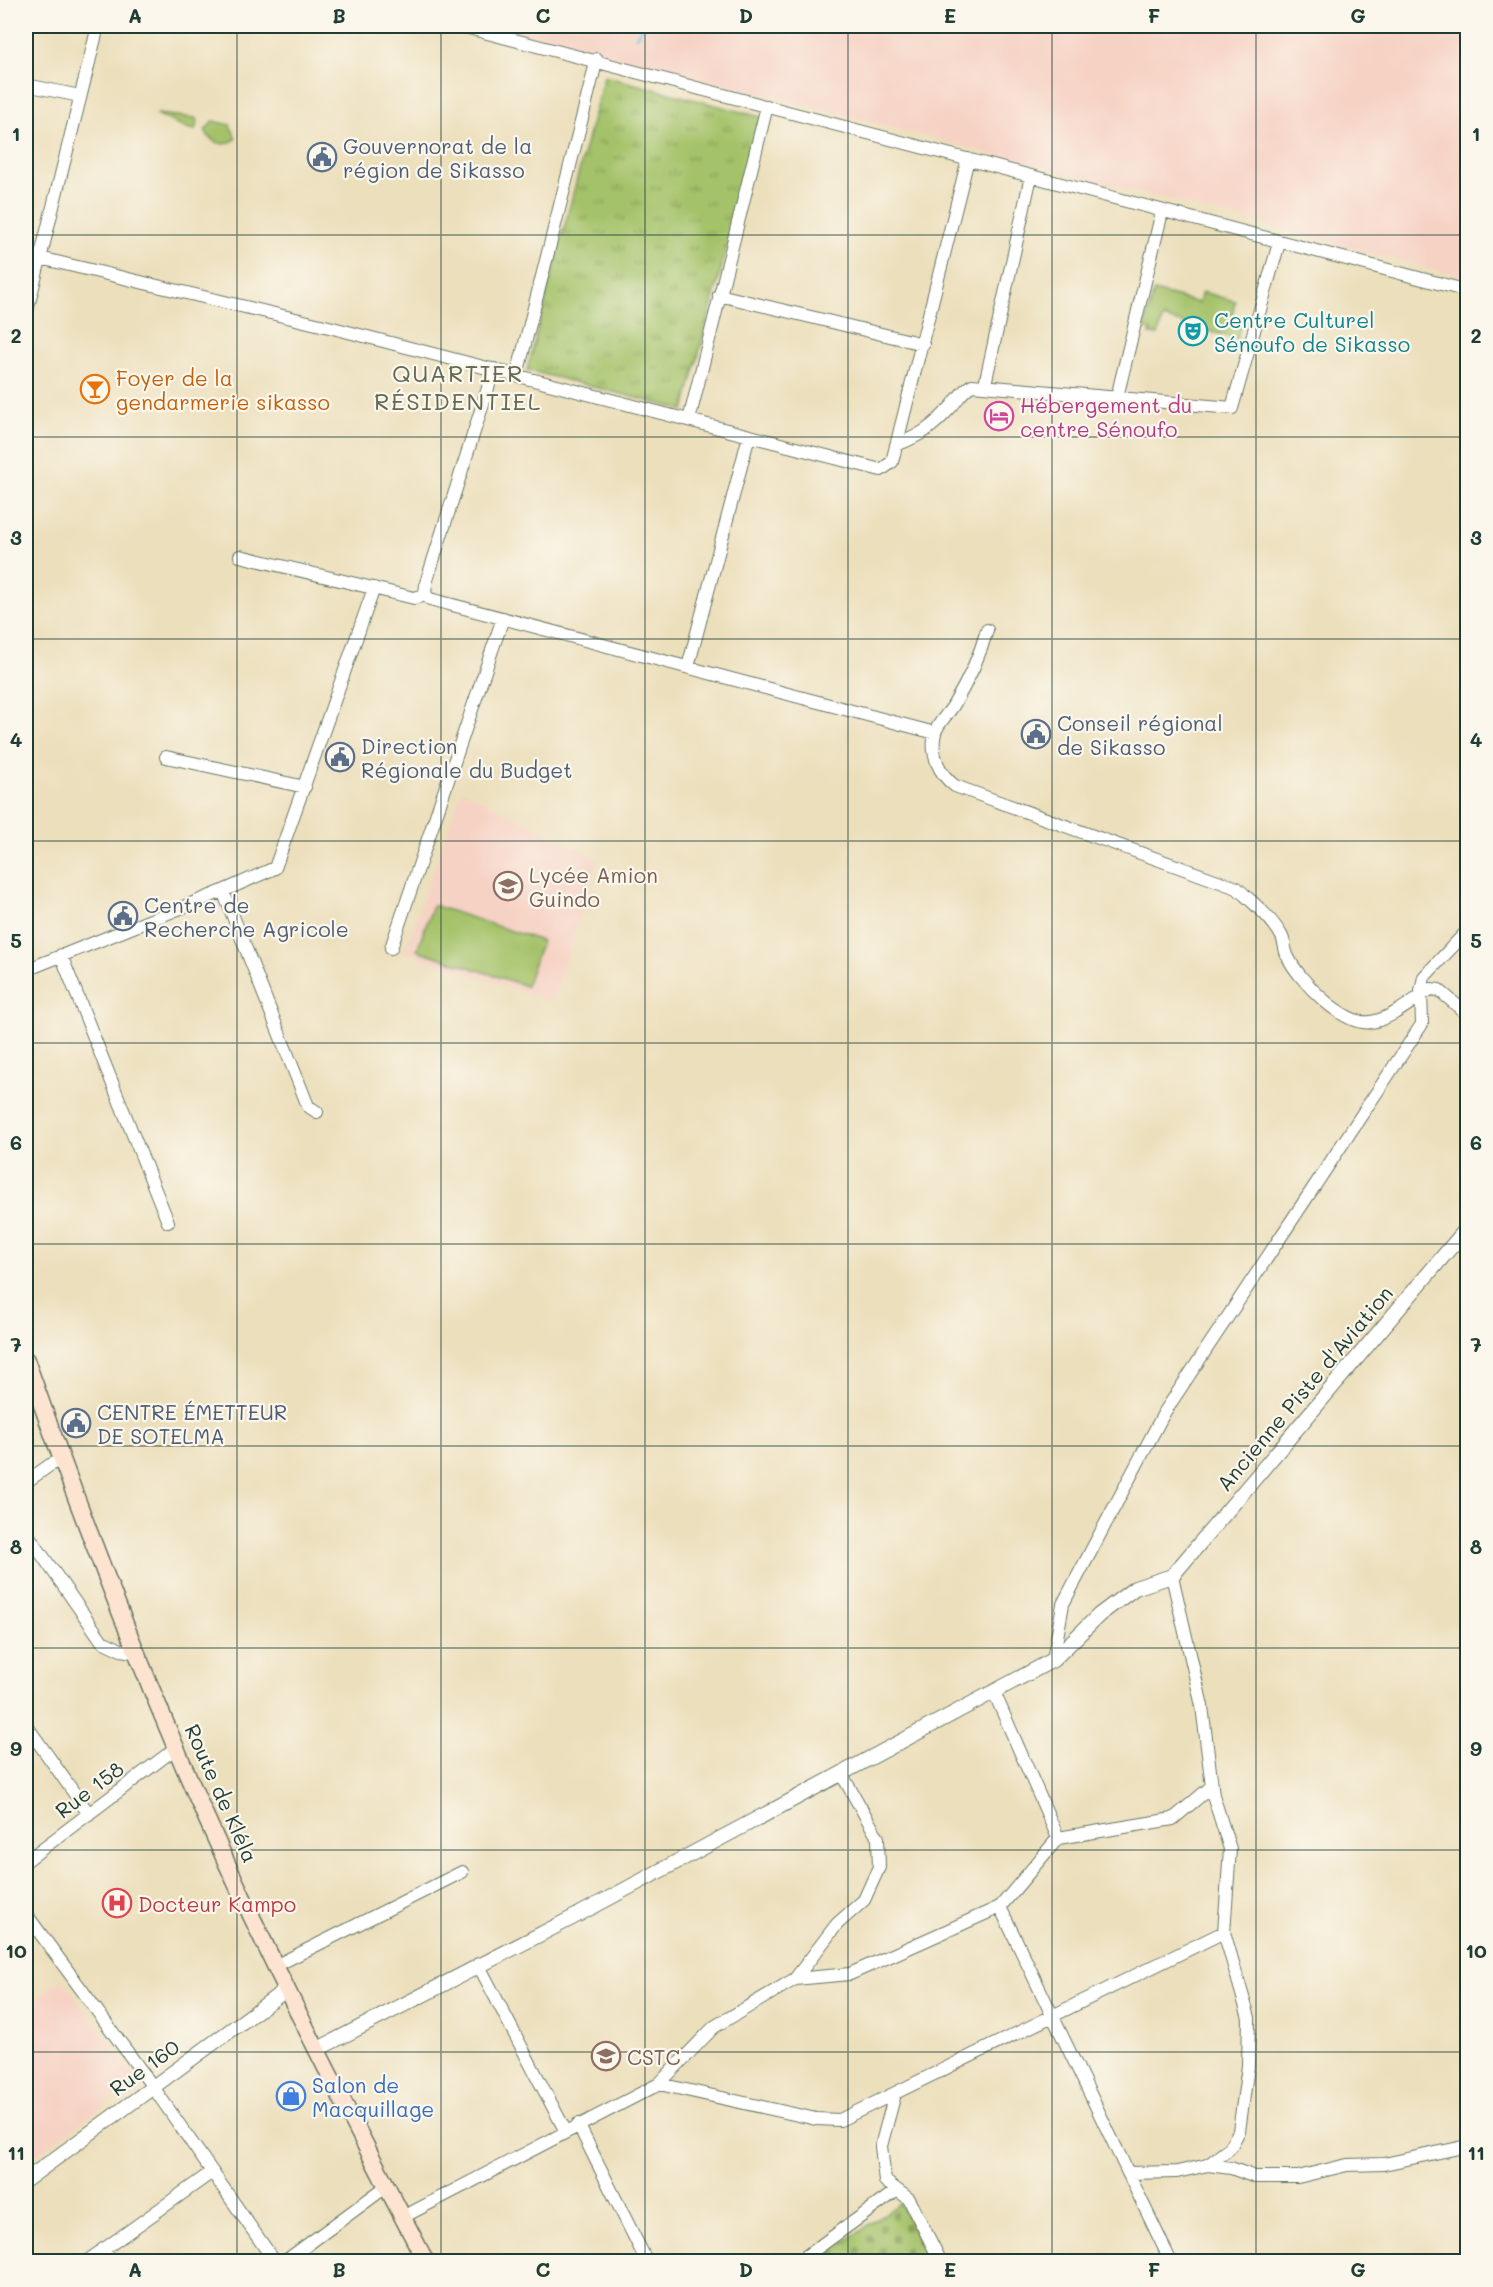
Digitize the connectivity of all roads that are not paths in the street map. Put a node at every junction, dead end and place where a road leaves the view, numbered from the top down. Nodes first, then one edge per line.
1 (98, 26) edge
2 (461, 26) edge
3 (597, 59) junction
4 (26, 85) edge
5 (80, 96) junction
6 (767, 106) junction
7 (968, 159) junction
8 (1031, 176) junction
9 (1162, 212) junction
10 (1279, 243) junction
11 (40, 258) junction
12 (1467, 291) edge
13 (719, 295) junction
14 (26, 315) edge
15 (923, 344) junction
16 (494, 369) junction
17 (517, 375) junction
18 (985, 384) junction
19 (1117, 397) junction
20 (689, 420) junction
21 (749, 436) junction
22 (896, 445) junction
23 (240, 556) dead end
24 (374, 588) junction
25 (425, 595) junction
26 (503, 618) junction
27 (987, 630) dead end
28 (688, 667) junction
29 (935, 733) junction
30 (166, 757) dead end
31 (305, 787) junction
32 (223, 891) junction
33 (1467, 930) edge
34 (391, 948) dead end
35 (61, 956) junction
36 (26, 970) edge
37 (1421, 995) junction
38 (1467, 1015) edge
39 (317, 1112) dead end
40 (168, 1222) dead end
41 (1467, 1227) edge
42 (26, 1362) edge
43 (62, 1460) junction
44 (26, 1482) edge
45 (26, 1532) edge
46 (1172, 1576) junction
47 (139, 1653) junction
48 (1053, 1660) junction
49 (994, 1692) junction
50 (28, 1732) edge
51 (176, 1748) junction
52 (842, 1773) junction
53 (1212, 1786) junction
54 (89, 1814) junction
55 (1058, 1838) junction
56 (26, 1861) edge
57 (462, 1872) dead end
58 (1000, 1907) junction
59 (26, 1914) edge
60 (1224, 1932) junction
61 (478, 1964) junction
62 (275, 1966) junction
63 (795, 1979) junction
64 (287, 1989) junction
65 (1052, 2016) junction
66 (318, 2049) junction
67 (659, 2084) junction
68 (153, 2087) junction
69 (895, 2094) junction
70 (578, 2124) junction
71 (565, 2130) junction
72 (1467, 2146) edge
73 (1208, 2165) junction
74 (212, 2172) junction
75 (1128, 2173) junction
76 (26, 2180) edge
77 (387, 2186) junction
78 (896, 2191) junction
79 (403, 2217) junction
80 (103, 2249) junction
81 (86, 2262) edge
82 (112, 2262) edge
83 (275, 2262) edge
84 (284, 2262) edge
85 (426, 2262) edge
86 (647, 2262) edge
87 (798, 2262) edge
88 (941, 2262) edge
89 (1171, 2262) edge

1 - 5 street
2 - 3 street
3 - 6 street
3 - 17 street
4 - 5 street
5 - 11 street
6 - 7 street
6 - 13 street
7 - 8 street
7 - 15 street
8 - 9 street
8 - 18 street
9 - 10 street
9 - 19 street
10 - 12 street
10 - 19 street
11 - 14 street
11 - 16 street
13 - 15 street
13 - 20 street
15 - 22 street
16 - 17 street
16 - 25 street
17 - 20 street
18 - 19 street
18 - 22 street
20 - 21 street
21 - 22 street
21 - 28 street
23 - 24 street
24 - 25 street
24 - 31 street
25 - 26 street
26 - 28 street
26 - 34 street
27 - 29 street
28 - 29 street
29 - 37 street
30 - 31 street
31 - 32 street
32 - 35 street
32 - 39 street
33 - 37 street
35 - 36 street
35 - 40 street
37 - 38 street
37 - 48 street
41 - 46 street, Ancienne Piste d'Aviation
42 - 43 main road, Route de Kléla
43 - 44 street
43 - 47 main road, Route de Kléla
45 - 47 street
46 - 48 street
46 - 53 street
47 - 51 main road, Route de Kléla
48 - 49 street
49 - 52 street
49 - 55 street
50 - 54 street
51 - 54 street, Rue 158
51 - 62 main road, Route de Kléla
52 - 61 street
52 - 63 street
53 - 55 street
53 - 60 street
54 - 56 street, Rue 158
55 - 58 street
57 - 62 street
58 - 63 street
58 - 65 street
59 - 68 street
60 - 65 street
60 - 73 street
61 - 66 street
61 - 71 street
62 - 64 main road, Route de Kléla
63 - 67 street
64 - 66 main road, Route de Kléla
64 - 68 street, Rue 160
65 - 69 street
65 - 75 street
66 - 77 main road, Route de Kléla
67 - 69 street
67 - 70 street
68 - 74 street
68 - 76 street, Rue 160
69 - 78 street
70 - 71 street
70 - 86 street
71 - 79 street
72 - 73 street
73 - 75 street
74 - 80 street
74 - 83 street
75 - 89 street
77 - 79 main road, Route de Kléla
77 - 84 street
78 - 87 street
78 - 88 street
79 - 85 main road, Route de Kléla
80 - 81 street
80 - 82 street

